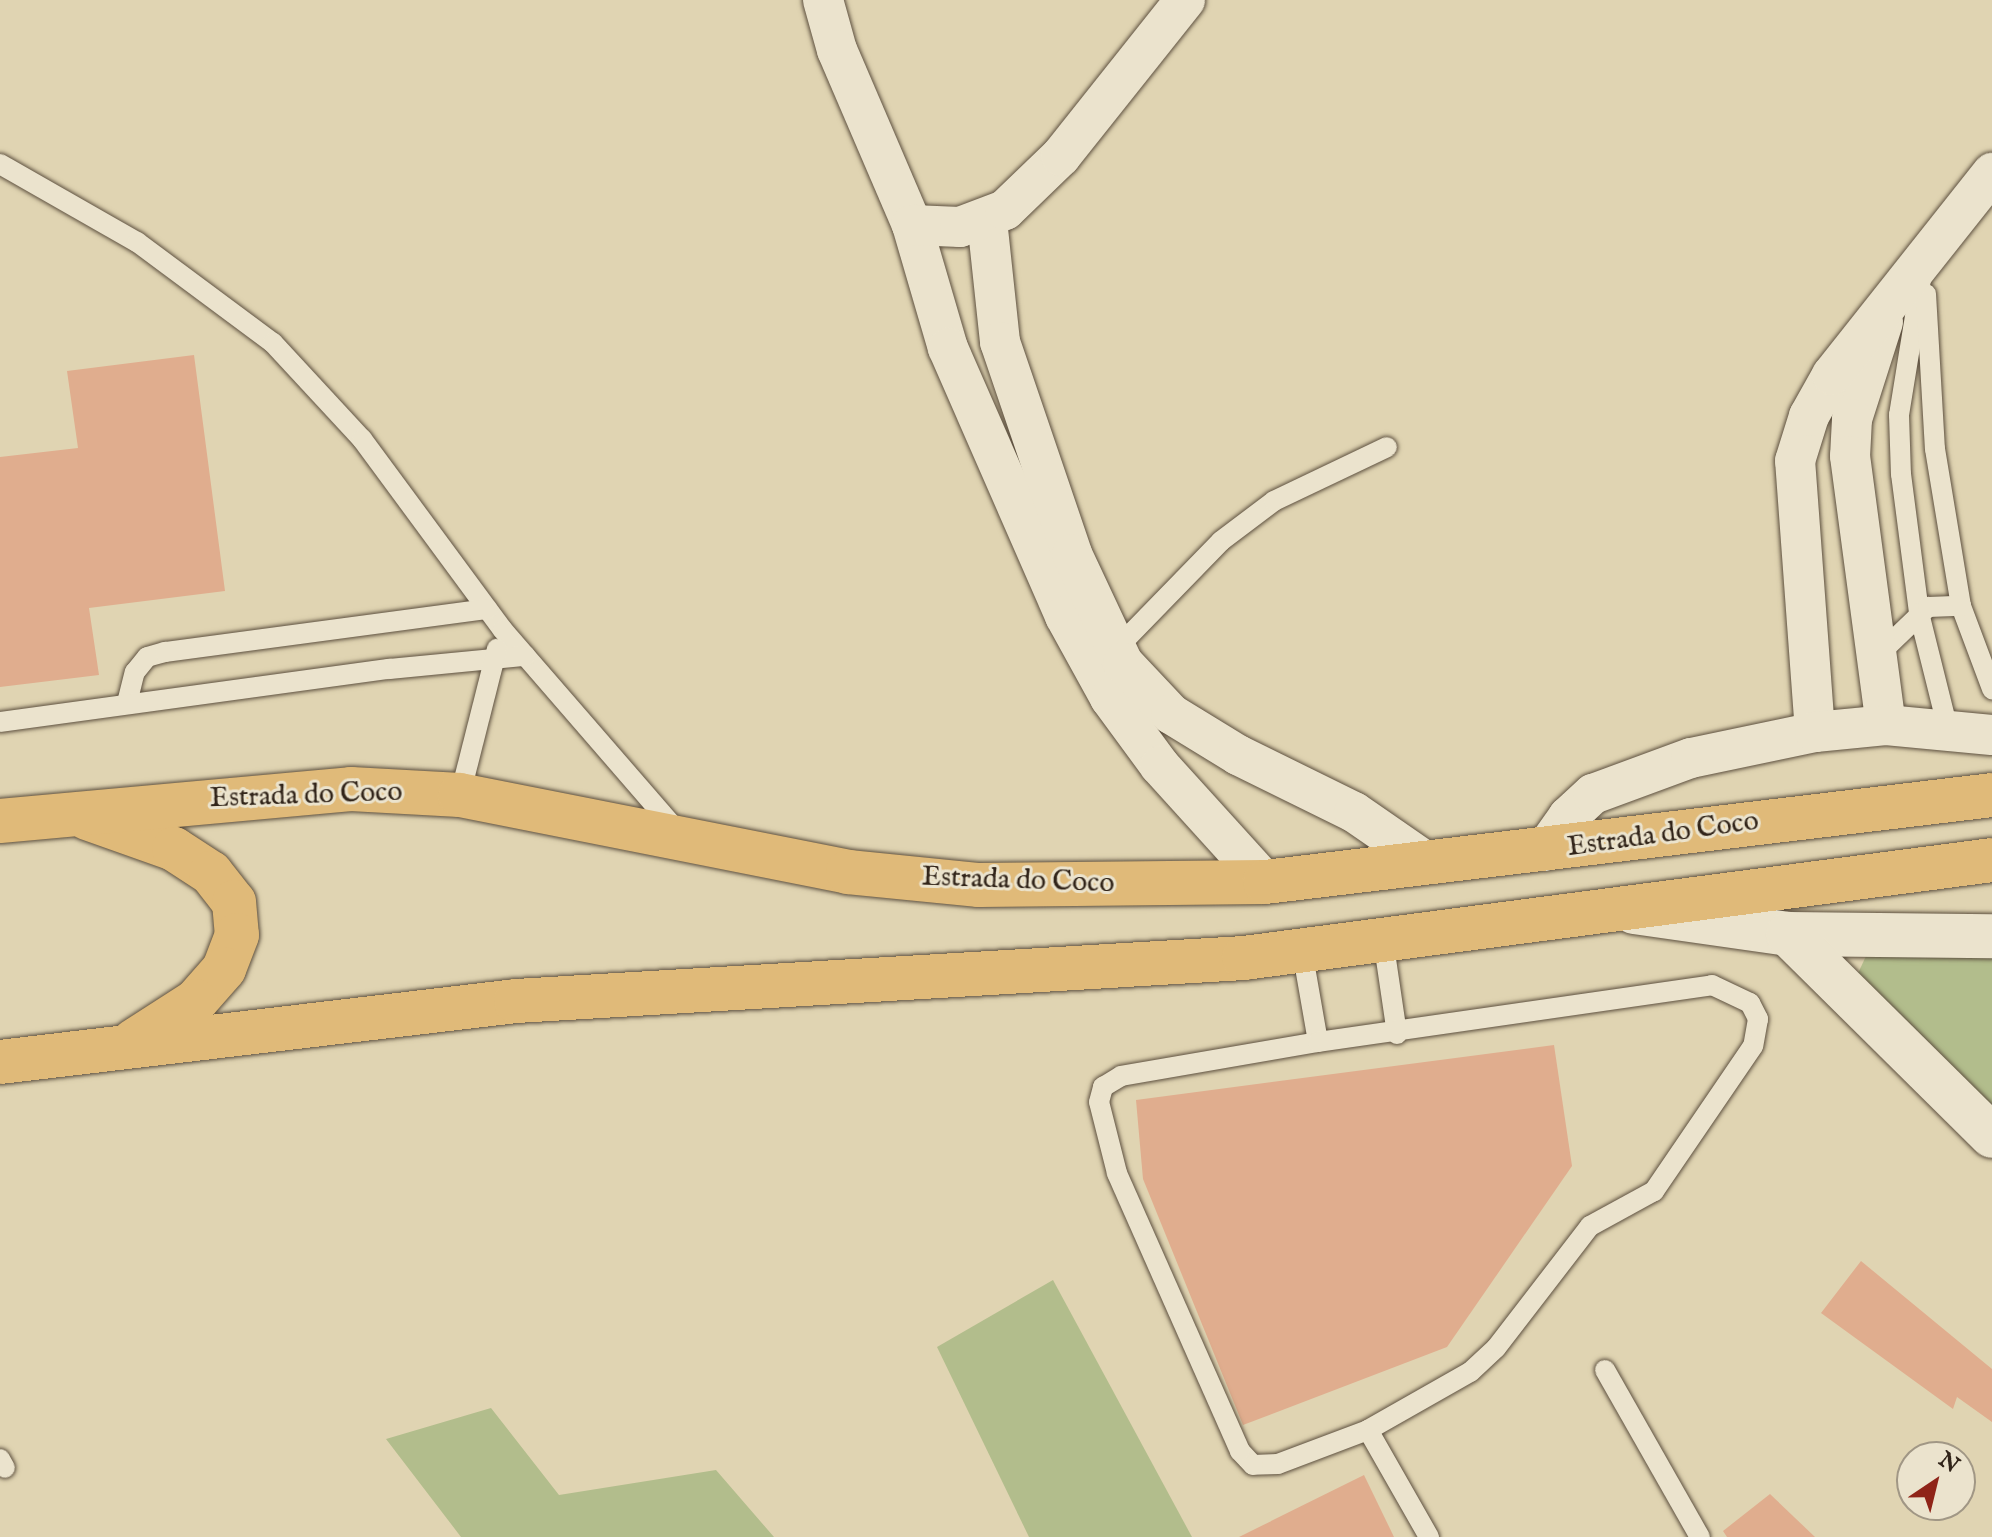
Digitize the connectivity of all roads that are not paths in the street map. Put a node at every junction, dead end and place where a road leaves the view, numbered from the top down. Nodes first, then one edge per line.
1 (823, 0) edge
2 (1185, 0) edge
3 (0, 164) edge
4 (1992, 173) edge
5 (987, 220) junction
6 (912, 225) junction
7 (1925, 262) junction
8 (1888, 303) junction
9 (1809, 416) junction
10 (1852, 419) junction
11 (1387, 447) dead end
12 (1048, 482) junction
13 (1011, 496) junction
14 (1961, 606) junction
15 (487, 609) junction
16 (1919, 613) junction
17 (503, 630) junction
18 (1103, 654) junction
19 (525, 656) junction
20 (1876, 657) junction
21 (493, 660) junction
22 (1811, 671) junction
23 (1992, 689) edge
24 (127, 703) junction
25 (0, 722) edge
26 (1886, 725) junction
27 (1948, 729) junction
28 (1815, 732) junction
29 (1992, 735) edge
30 (460, 795) junction
31 (1992, 795) edge
32 (66, 812) junction
33 (0, 821) edge
34 (683, 837) junction
35 (1544, 851) junction
36 (1992, 860) edge
37 (1428, 863) junction
38 (1265, 882) junction
39 (1612, 909) junction
40 (1788, 934) junction
41 (1992, 936) edge
42 (1383, 939) junction
43 (1302, 950) junction
44 (1397, 1034) junction
45 (1318, 1042) junction
46 (127, 1046) junction
47 (0, 1062) edge
48 (1992, 1136) edge
49 (1605, 1370) dead end
50 (1368, 1430) junction
51 (1429, 1537) edge
52 (1700, 1537) edge

1 - 6 street
2 - 5 street
3 - 15 lane
4 - 7 street
5 - 6 street
5 - 12 street
6 - 13 street
7 - 8 street
7 - 14 lane
7 - 16 lane
8 - 9 street
8 - 10 street
9 - 10 street
9 - 22 street
10 - 20 street
11 - 18 lane
12 - 13 street
12 - 18 street
13 - 18 street
14 - 16 lane
14 - 23 lane
15 - 17 lane
15 - 24 lane
16 - 20 lane
16 - 27 lane
17 - 19 lane
17 - 21 lane
18 - 37 street
18 - 38 street
19 - 21 lane
19 - 34 lane
20 - 22 street
20 - 26 street
21 - 24 lane
21 - 30 lane
22 - 28 street
24 - 25 lane
26 - 27 street
26 - 28 street
27 - 29 street
28 - 35 street
30 - 32 highway, Estrada do Coco
30 - 34 highway, Estrada do Coco
31 - 35 highway, Estrada do Coco
32 - 33 highway, Estrada do Coco
32 - 46 highway
34 - 38 highway, Estrada do Coco
35 - 37 highway, Estrada do Coco
36 - 39 highway
37 - 38 highway, Estrada do Coco
39 - 40 street
39 - 42 highway
40 - 41 street
40 - 48 street
42 - 43 highway
42 - 44 lane
43 - 45 lane
43 - 46 highway
44 - 45 lane
44 - 50 lane
45 - 50 lane
46 - 47 highway
49 - 52 lane
50 - 51 lane

